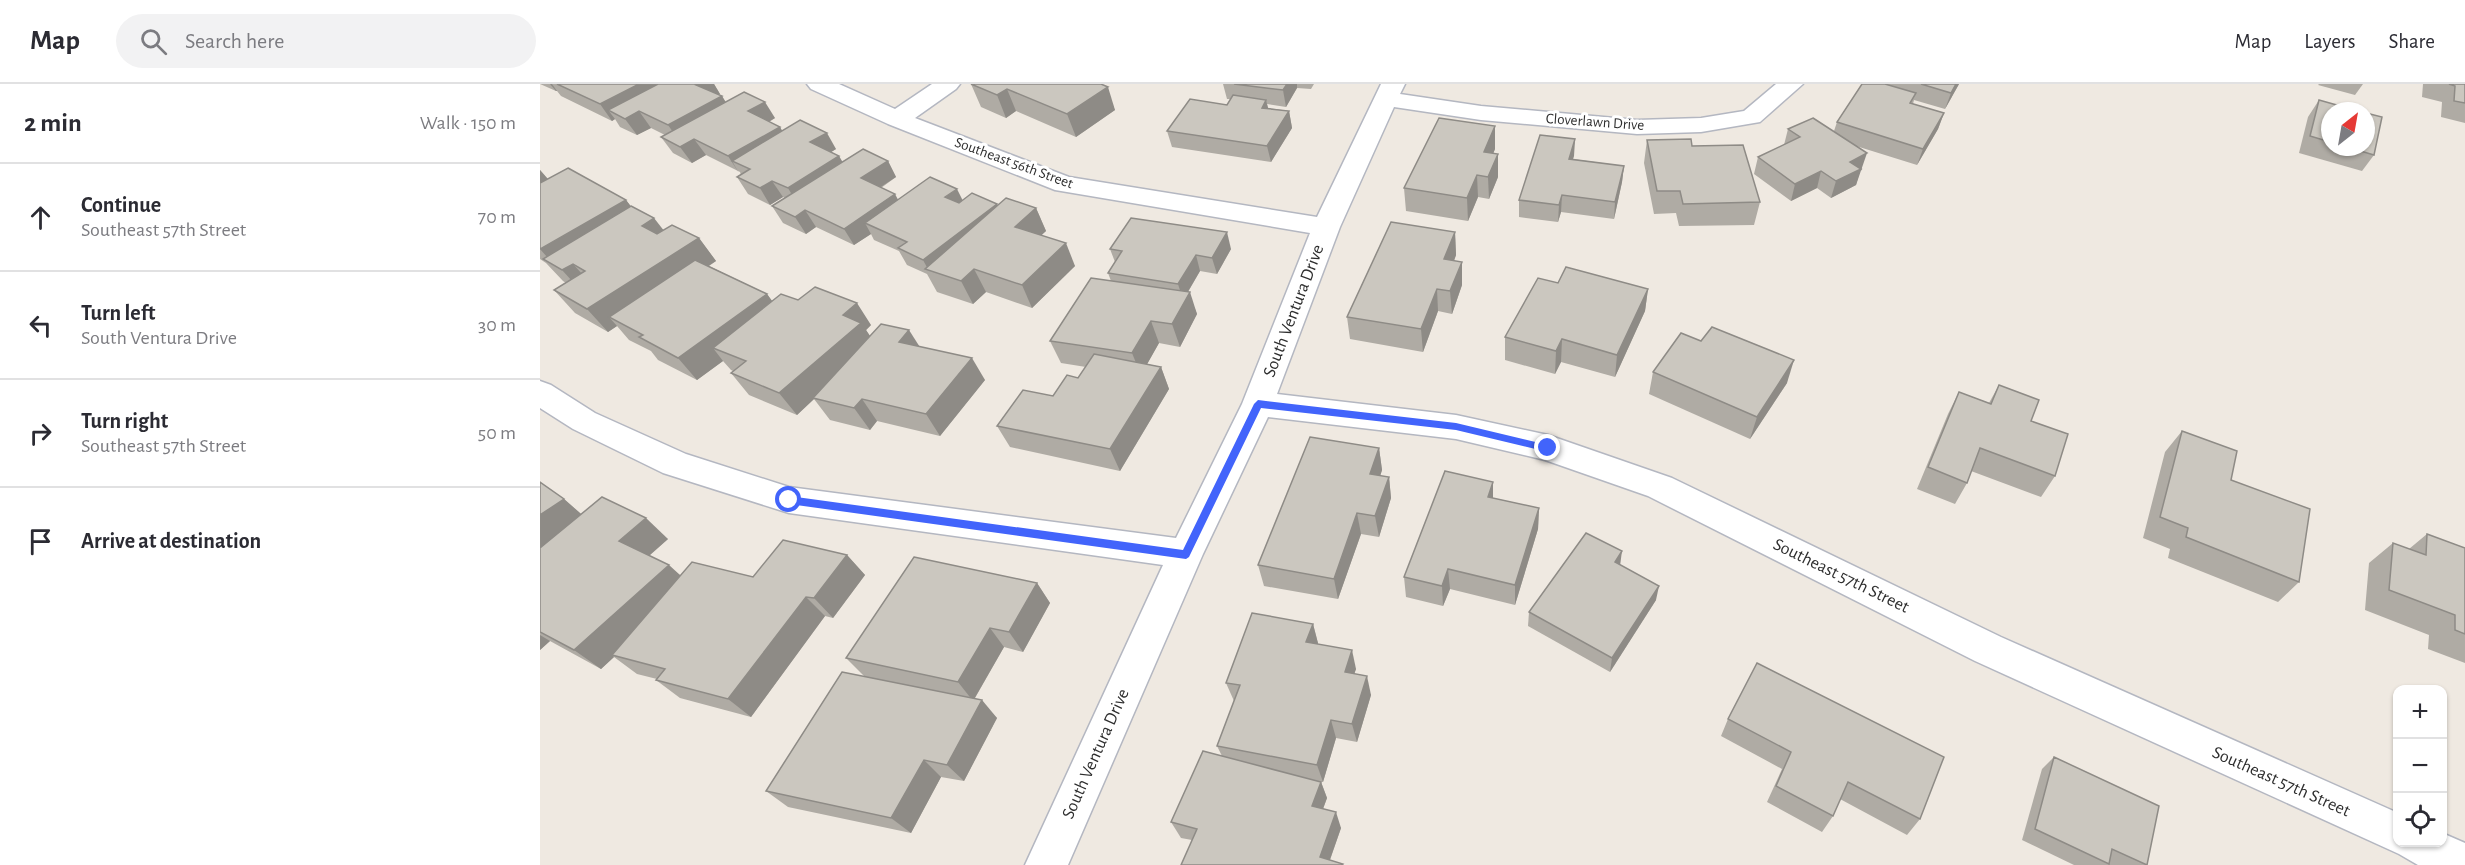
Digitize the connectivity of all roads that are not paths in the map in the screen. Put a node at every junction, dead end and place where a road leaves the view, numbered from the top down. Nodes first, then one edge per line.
1 (819, 84) edge
2 (948, 84) edge
3 (1791, 84) edge
4 (1390, 91) edge
5 (897, 119) junction
6 (1326, 227) junction
7 (540, 393) edge
8 (1258, 404) junction
9 (1186, 554) junction
10 (2393, 832) edge
11 (2424, 847) edge
12 (1046, 865) edge
13 (2465, 865) edge

1 - 5 street, Southeast 56th Street
2 - 5 street
3 - 4 street, Cloverlawn Drive
4 - 6 street, South Ventura Drive
5 - 6 street, Southeast 56th Street
6 - 8 street, South Ventura Drive
7 - 9 street
8 - 9 street, South Ventura Drive
8 - 10 street, Southeast 57th Street
9 - 12 street, South Ventura Drive
11 - 13 street

